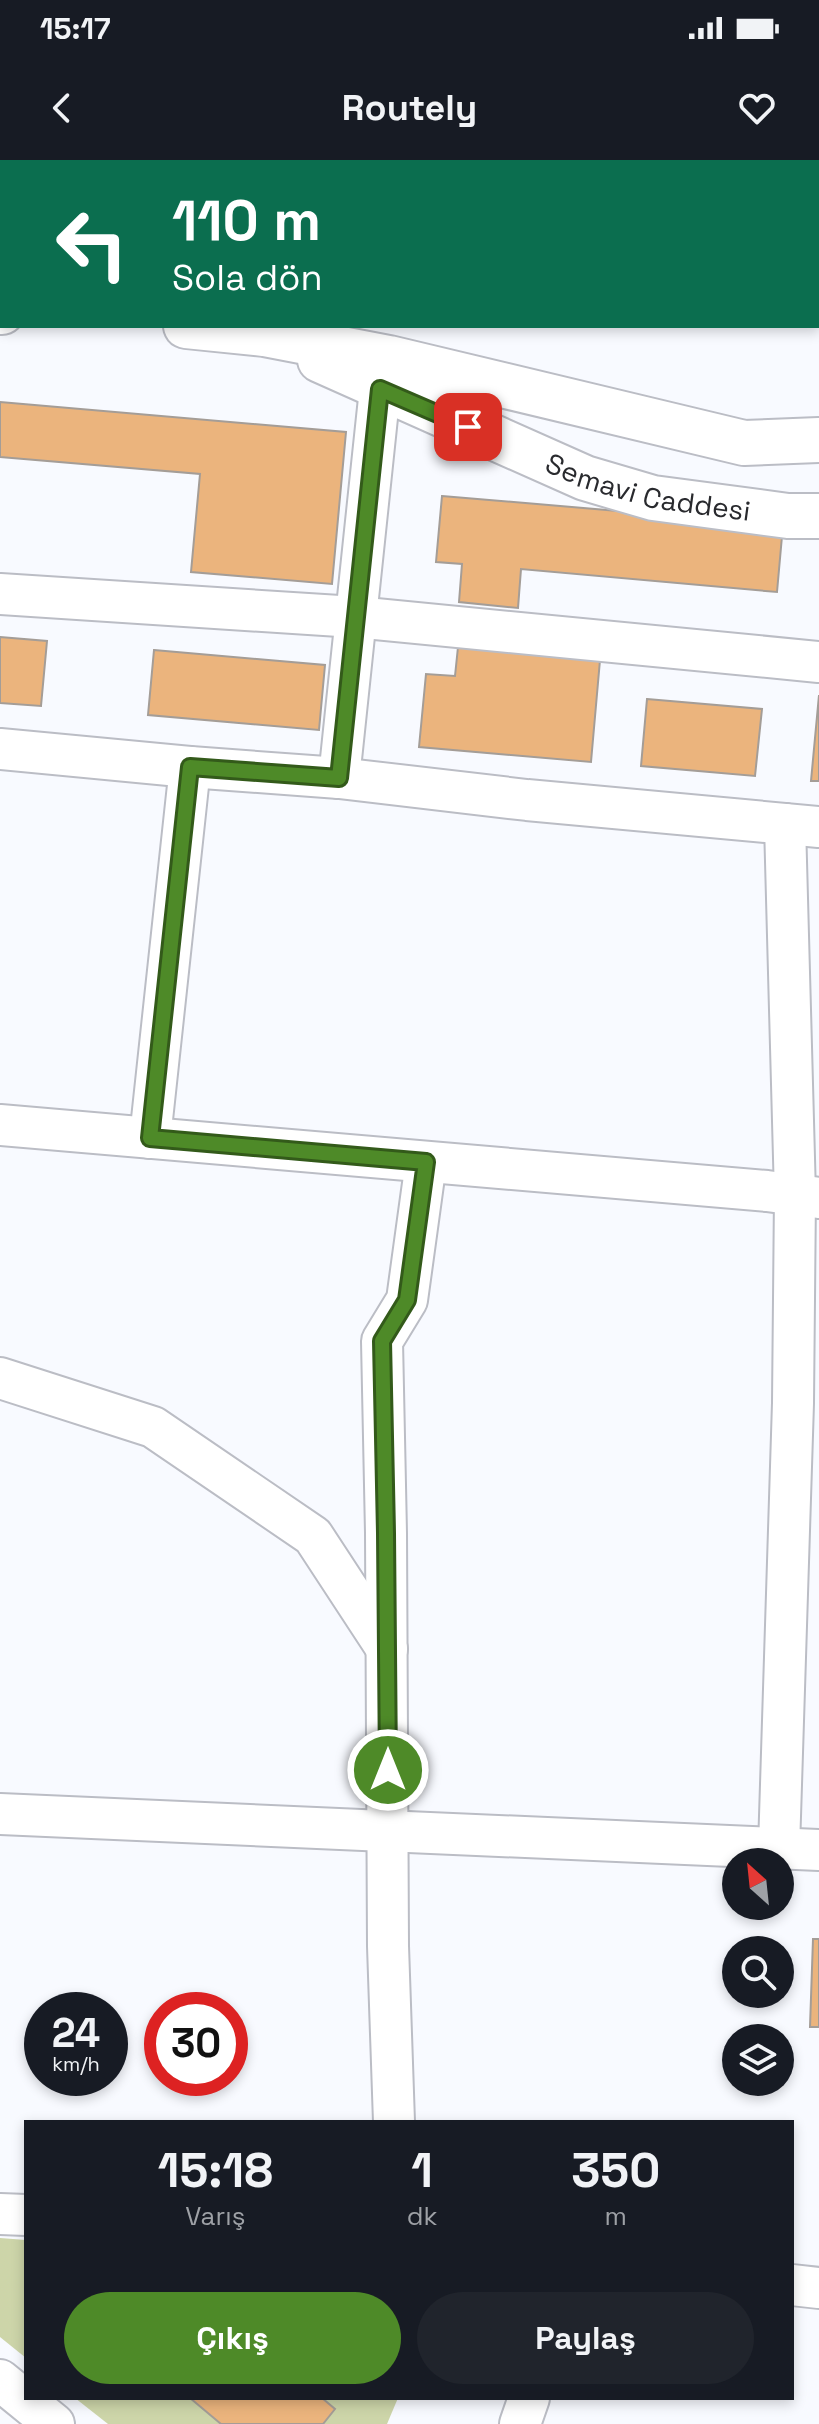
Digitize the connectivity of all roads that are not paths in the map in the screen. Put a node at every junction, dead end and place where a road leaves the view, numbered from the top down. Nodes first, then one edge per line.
1 (206, 328) edge
2 (264, 334) junction
3 (380, 389) junction
4 (819, 440) edge
5 (819, 516) edge
6 (0, 594) edge
7 (355, 617) junction
8 (819, 662) edge
9 (0, 749) edge
10 (190, 767) junction
11 (339, 778) junction
12 (802, 826) edge
13 (0, 1125) edge
14 (150, 1138) junction
15 (426, 1162) junction
16 (807, 1196) edge
17 (0, 1378) edge
18 (387, 1649) junction
19 (0, 1814) edge
20 (388, 1831) junction
21 (779, 1848) joint
22 (794, 1849) edge
23 (819, 1850) edge
24 (394, 2120) edge
25 (0, 2214) edge
26 (24, 2215) edge
27 (794, 2285) edge
28 (819, 2288) edge
29 (0, 2380) edge
30 (24, 2400) edge
31 (25, 2400) edge
32 (528, 2400) edge
33 (54, 2424) edge
34 (520, 2424) edge

1 - 2 main road, Semavi Caddesi
2 - 3 main road, Semavi Caddesi
2 - 4 main road, Semavi Caddesi
3 - 5 main road, Semavi Caddesi
3 - 7 street
6 - 7 street
7 - 8 street
7 - 11 street
9 - 10 street
10 - 11 street
10 - 14 street
11 - 12 street
12 - 16 street
13 - 14 street
14 - 15 street
15 - 16 street
15 - 18 street
16 - 21 street
17 - 18 street
18 - 20 street
19 - 20 street
20 - 21 street
20 - 24 street
22 - 23 street
25 - 26 street
27 - 28 street
29 - 30 street
31 - 33 street
32 - 34 street

